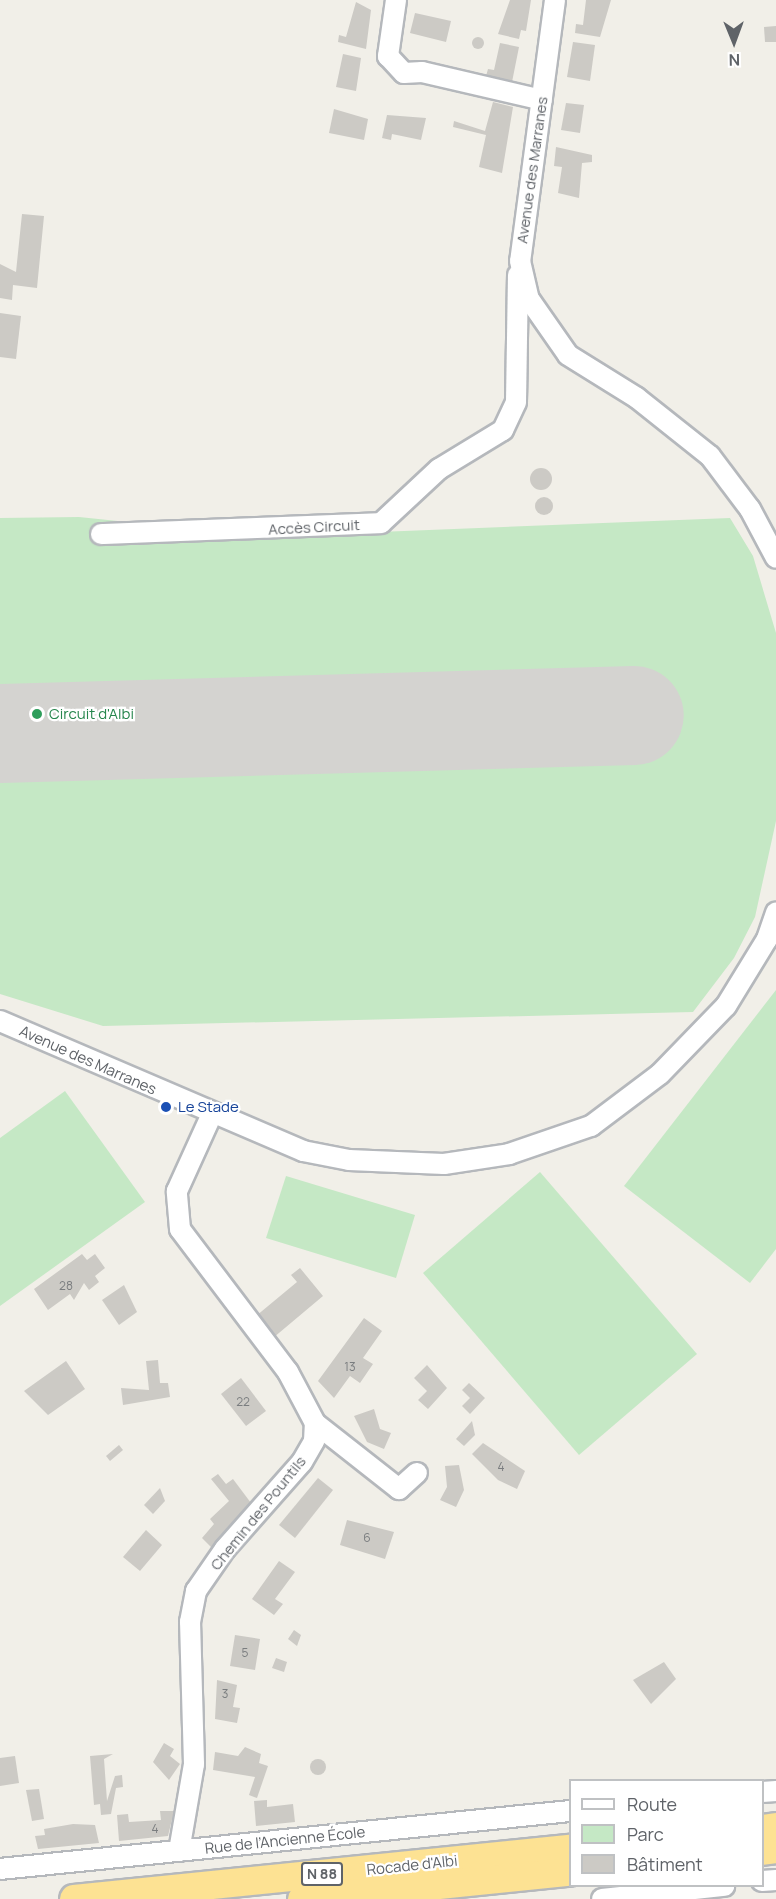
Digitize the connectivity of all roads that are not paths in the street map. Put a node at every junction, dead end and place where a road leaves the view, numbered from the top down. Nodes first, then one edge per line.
1 (396, 0) edge
2 (555, 0) edge
3 (542, 100) junction
4 (520, 261) junction
5 (101, 534) dead end
6 (776, 558) edge
7 (776, 913) edge
8 (0, 1021) edge
9 (212, 1114) junction
10 (315, 1423) junction
11 (417, 1473) dead end
12 (569, 1811) edge
13 (569, 1849) edge
14 (179, 1851) junction
15 (0, 1869) edge
16 (569, 1872) edge
17 (715, 1887) edge
18 (74, 1899) edge
19 (302, 1899) edge
20 (602, 1899) edge

1 - 3 street
2 - 3 street, Avenue des Marranes
3 - 4 street, Avenue des Marranes
4 - 5 street, Accès Circuit
4 - 6 street, Avenue des Marranes
7 - 9 street, Avenue des Marranes
8 - 9 street, Avenue des Marranes
9 - 10 street
10 - 11 street
10 - 14 street, Chemin des Pountils
12 - 14 street, Rue de l’Ancienne École
13 - 18 highway, Rocade d'Albi / N 88
14 - 15 street, Rue de l’Ancienne École
16 - 19 highway, Rocade d'Albi / N 88
17 - 20 street

